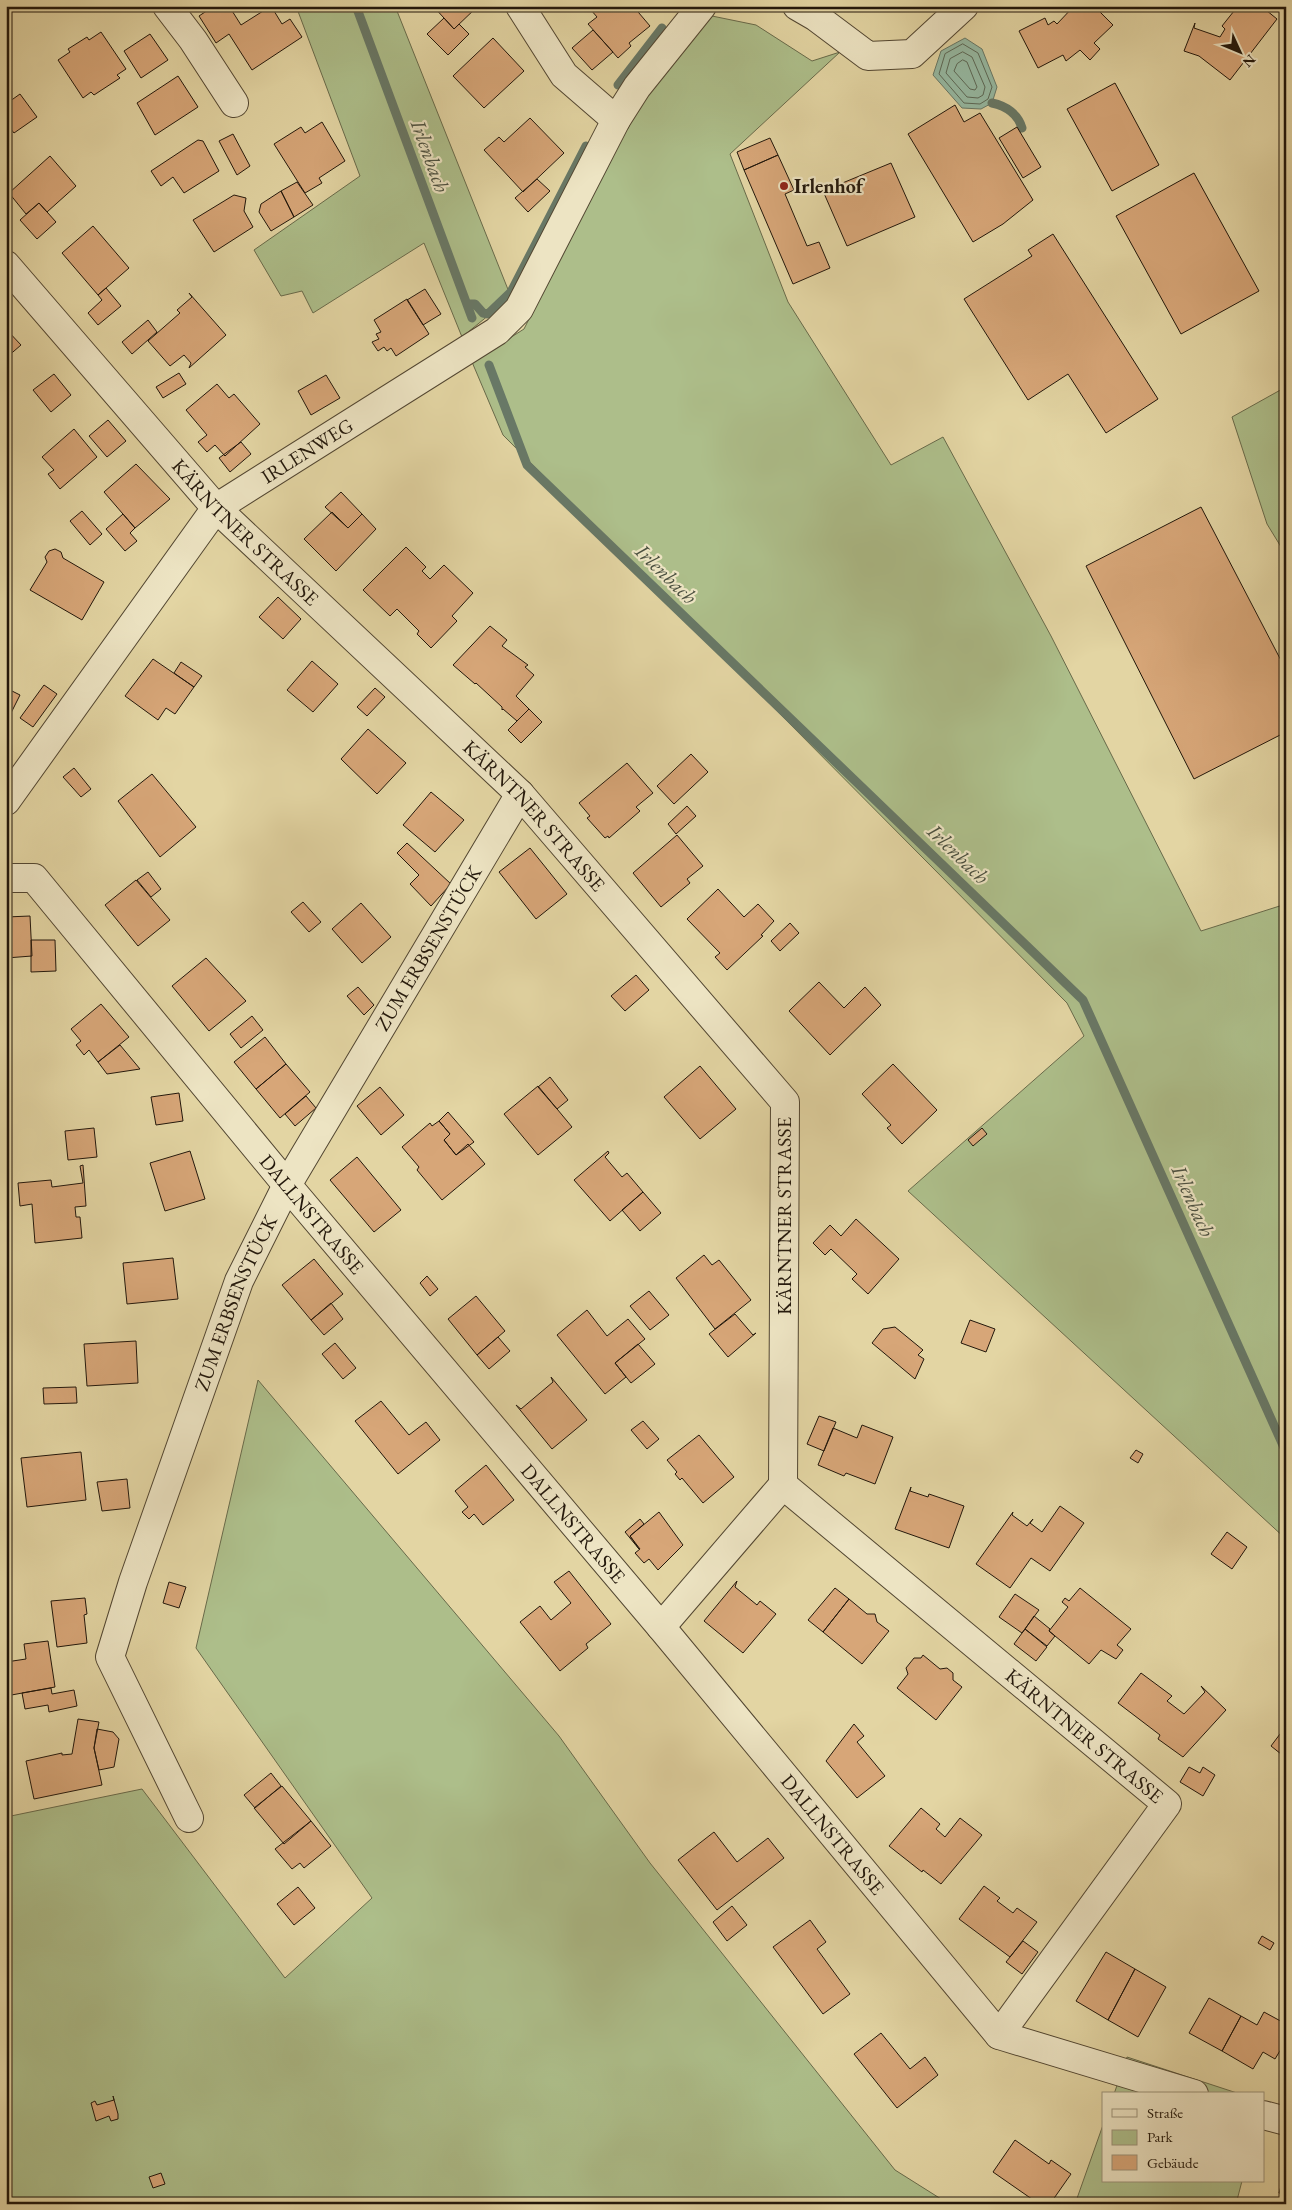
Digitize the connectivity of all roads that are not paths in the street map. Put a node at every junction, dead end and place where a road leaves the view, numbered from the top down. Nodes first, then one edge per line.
1 (168, 6) edge
2 (520, 6) edge
3 (702, 6) edge
4 (797, 6) edge
5 (964, 6) edge
6 (234, 104) dead end
7 (616, 120) junction
8 (6, 265) edge
9 (216, 508) junction
10 (15, 772) edge
11 (520, 794) junction
12 (6, 801) edge
13 (6, 878) edge
14 (287, 1185) junction
15 (782, 1485) junction
16 (661, 1627) junction
17 (189, 1818) dead end
18 (999, 2036) junction
19 (1187, 2092) edge
20 (1264, 2114) edge
21 (1286, 2121) edge

1 - 6 street
2 - 7 street
3 - 7 street, IRLENWEG
4 - 5 street
7 - 9 street, IRLENWEG
8 - 9 street, KÄRNTNER STRASSE
9 - 10 street, IRLENWEG
9 - 11 street, KÄRNTNER STRASSE
10 - 12 street, IRLENWEG
11 - 14 street, ZUM ERBSENSTÜCK
11 - 15 street, KÄRNTNER STRASSE
13 - 14 street, DALLNSTRASSE
14 - 16 street, DALLNSTRASSE
14 - 17 street, ZUM ERBSENSTÜCK
15 - 16 street
15 - 18 street, KÄRNTNER STRASSE
16 - 18 street, DALLNSTRASSE
18 - 19 street
20 - 21 street

